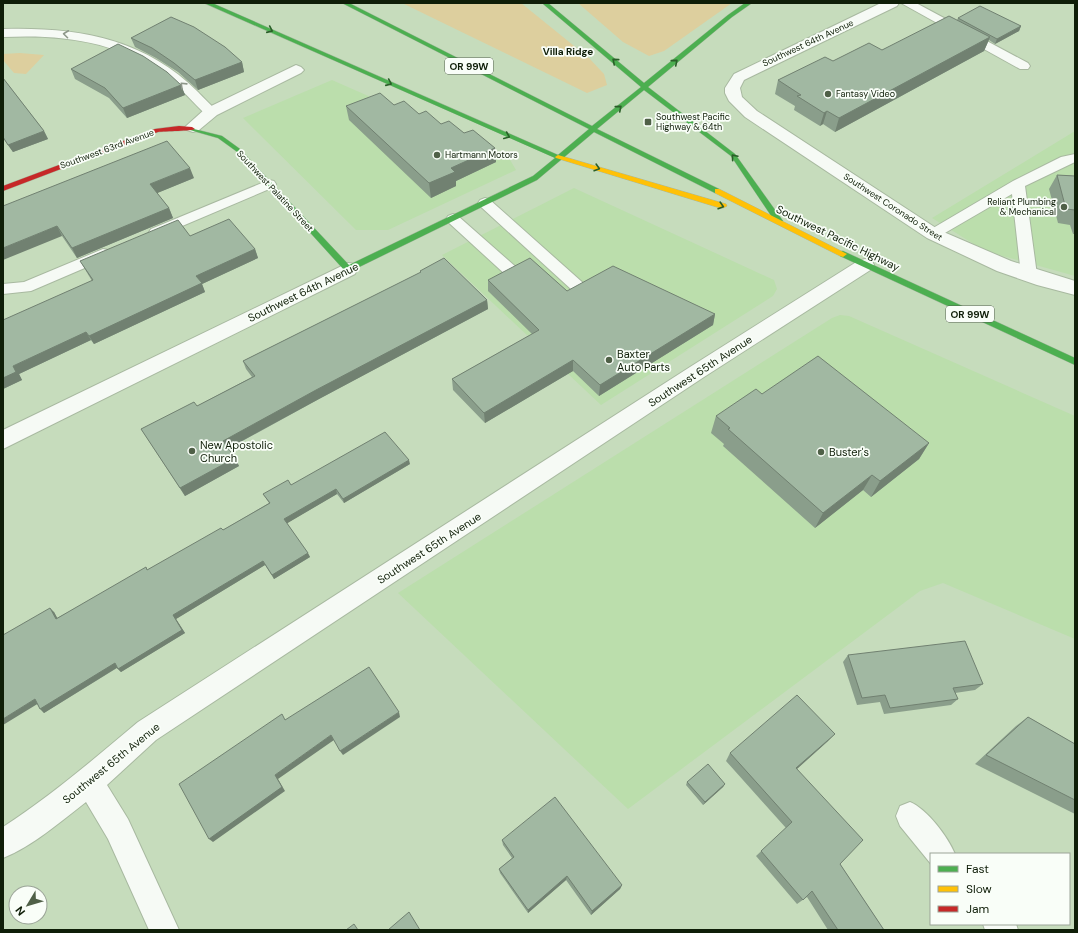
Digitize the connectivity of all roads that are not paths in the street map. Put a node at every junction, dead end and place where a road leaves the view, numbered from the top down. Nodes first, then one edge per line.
1 (207, 3) edge
2 (345, 3) edge
3 (544, 3) edge
4 (749, 3) edge
5 (892, 3) edge
6 (907, 3) edge
7 (3, 33) edge
8 (1024, 66) dead end
9 (296, 70) dead end
10 (645, 86) junction
11 (731, 91) joint
12 (211, 112) junction
13 (193, 127) junction
14 (593, 129) junction
15 (559, 157) junction
16 (1075, 158) edge
17 (269, 184) junction
18 (1018, 184) junction
19 (3, 189) edge
20 (485, 203) junction
21 (453, 219) junction
22 (780, 223) junction
23 (933, 234) junction
24 (144, 237) edge
25 (114, 250) edge
26 (865, 265) junction
27 (348, 269) junction
28 (512, 272) edge
29 (1029, 275) junction
30 (577, 286) edge
31 (1075, 288) edge
32 (3, 289) edge
33 (1075, 362) edge
34 (3, 440) edge
35 (89, 782) junction
36 (910, 816) dead end
37 (3, 844) edge
38 (940, 853) edge
39 (164, 930) edge

1 -> 15 main road
2 - 14 main road, OR 99W
10 -> 3 main road
10 -> 4 main road, Southwest 64th Avenue
5 - 11 street, Southwest 64th Avenue
6 - 8 lane
12 -> 7 lane
9 - 12 street
14 -> 10 main road, Southwest 64th Avenue
22 -> 10 main road
11 - 23 street, Southwest Coronado Street
12 - 13 street
13 - 17 main road, Southwest Palatine Street
13 - 19 main road, Southwest 63rd Avenue
14 - 15 main road, Southwest 64th Avenue
14 - 22 main road, Southwest Pacific Highway / OR 99W
15 - 20 main road, Southwest 64th Avenue
15 -> 22 main road
16 - 18 lane
17 - 24 lane
17 - 27 main road, Southwest Palatine Street
18 - 23 lane
18 - 29 lane
20 - 21 main road, Southwest 64th Avenue
20 - 30 lane
21 - 27 main road, Southwest 64th Avenue
21 - 28 lane
22 - 26 main road, Southwest Pacific Highway / OR 99W
23 - 29 street, Southwest Coronado Street
25 - 32 lane
26 - 33 main road, Southwest Pacific Highway / OR 99W
26 - 35 street, Southwest 65th Avenue
27 - 34 street, Southwest 64th Avenue
29 - 31 street, Southwest Coronado Street
35 - 37 street, Southwest 65th Avenue
35 - 39 street
36 - 38 street

